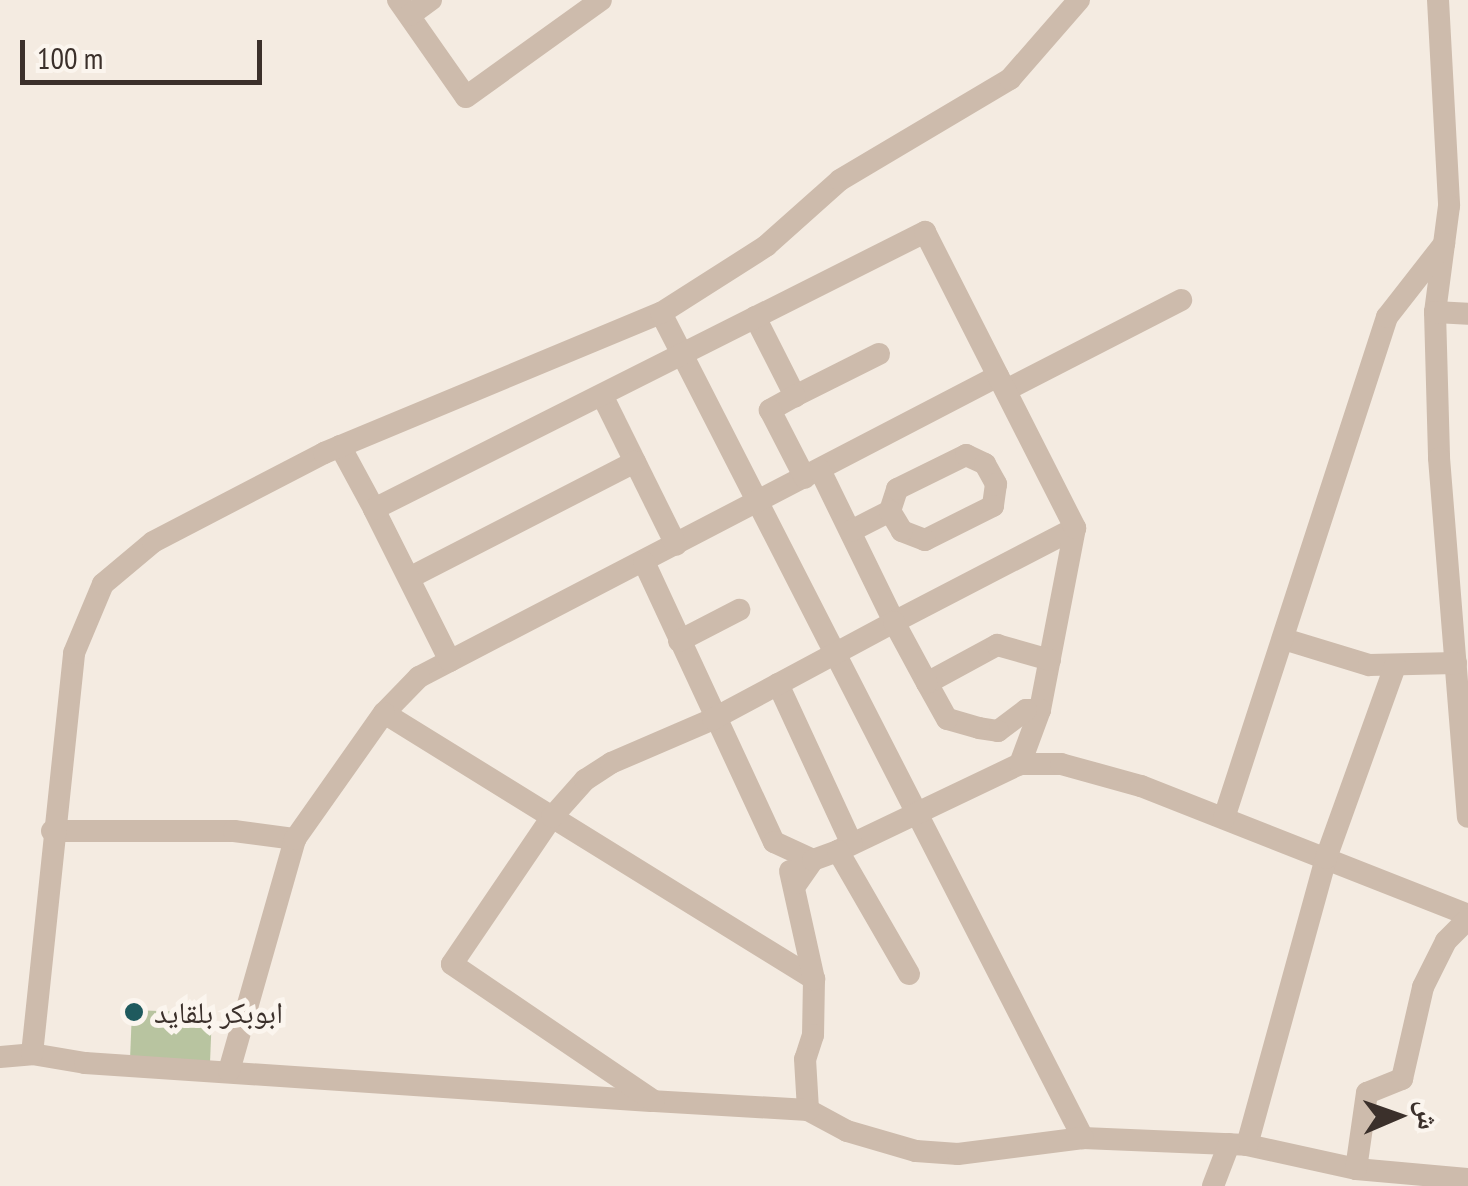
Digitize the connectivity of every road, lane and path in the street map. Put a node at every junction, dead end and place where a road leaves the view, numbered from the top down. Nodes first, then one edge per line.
1 (431, 0) edge
2 (601, 0) edge
3 (1079, 0) edge
4 (1438, 0) edge
5 (404, 8) edge
6 (1444, 244) junction
7 (1182, 300) dead end
8 (1436, 312) junction
9 (661, 313) junction
10 (1468, 314) edge
11 (755, 318) junction
12 (879, 354) dead end
13 (682, 356) junction
14 (1002, 383) junction
15 (602, 395) junction
16 (795, 396) junction
17 (340, 446) junction
18 (635, 462) junction
19 (812, 474) junction
20 (758, 505) junction
21 (374, 509) junction
22 (890, 510) junction
23 (1076, 528) junction
24 (851, 531) junction
25 (676, 545) junction
26 (644, 562) junction
27 (408, 578) junction
28 (739, 610) dead end
29 (894, 622) junction
30 (1287, 640) junction
31 (679, 641) junction
32 (834, 654) junction
33 (1050, 660) junction
34 (450, 661) junction
35 (1395, 666) junction
36 (1461, 675) edge
37 (927, 683) junction
38 (778, 684) junction
39 (1040, 710) junction
40 (384, 713) junction
41 (714, 719) junction
42 (1020, 764) junction
43 (912, 812) junction
44 (552, 817) junction
45 (1468, 817) edge
46 (1224, 818) junction
47 (52, 831) junction
48 (295, 839) junction
49 (774, 842) junction
50 (845, 847) junction
51 (1326, 858) junction
52 (813, 860) junction
53 (797, 883) junction
54 (1468, 917) edge
55 (909, 974) dead end
56 (814, 979) junction
57 (32, 1054) junction
58 (0, 1058) edge
59 (229, 1071) junction
60 (654, 1101) junction
61 (808, 1110) junction
62 (1083, 1138) junction
63 (1238, 1145) junction
64 (1356, 1169) junction
65 (1468, 1178) edge
66 (1214, 1186) edge

1 - 5 street
2 - 5 street
3 - 9 street
4 - 6 street
6 - 8 street
6 - 30 street
7 - 14 street
8 - 10 street
8 - 36 street
9 - 13 street
9 - 17 street
11 - 13 street
11 - 14 street
11 - 16 street
12 - 16 street
13 - 15 street
13 - 20 street
14 - 19 street
14 - 23 street
15 - 18 street
15 - 21 street
16 - 19 street
17 - 21 street
17 - 47 street
18 - 25 street
18 - 27 street
19 - 20 street
19 - 24 street
20 - 25 street
20 - 32 street
21 - 27 street
22 - 22 street
22 - 24 street
23 - 29 street
23 - 33 street
24 - 29 street
25 - 26 street
26 - 31 street
26 - 34 street
27 - 34 street
28 - 31 street
29 - 32 street
29 - 37 street
30 - 35 street
30 - 46 street
31 - 41 street
32 - 38 street
32 - 43 street
33 - 37 street
33 - 39 street
34 - 40 street
35 - 36 street
35 - 51 street
36 - 45 street
37 - 39 street
38 - 41 street
38 - 50 street
39 - 42 street
40 - 44 street
40 - 48 street
41 - 44 street
41 - 49 street
42 - 43 street
42 - 46 street
43 - 50 street
43 - 62 street
44 - 56 street
44 - 60 street
46 - 51 street
47 - 48 street
47 - 57 street
48 - 59 street
49 - 52 street
49 - 53 street
50 - 52 street
50 - 55 street
51 - 54 street
51 - 63 street
52 - 53 street
53 - 56 street
54 - 64 street
56 - 61 street
57 - 58 street
57 - 59 street
59 - 60 street
60 - 61 street
61 - 62 street
62 - 63 street
63 - 64 street
63 - 66 street
64 - 65 street

